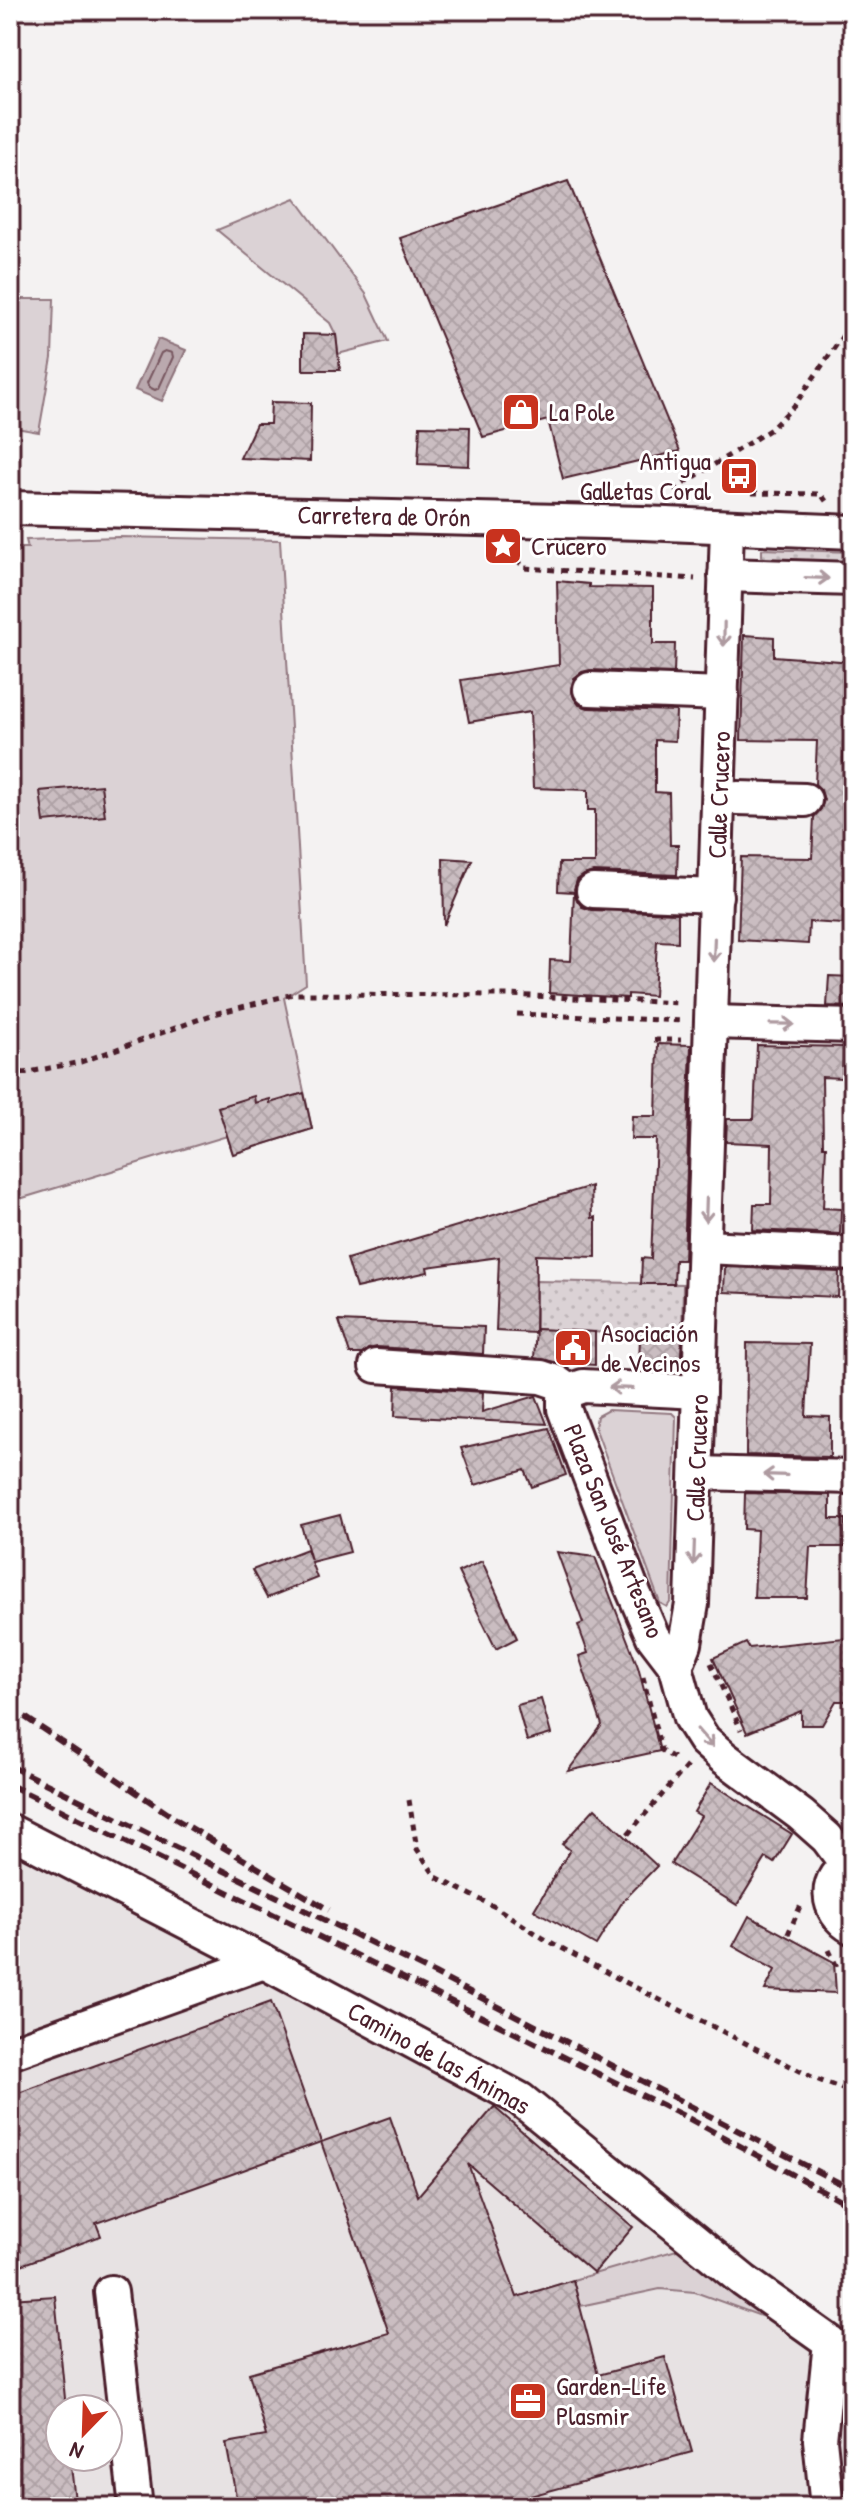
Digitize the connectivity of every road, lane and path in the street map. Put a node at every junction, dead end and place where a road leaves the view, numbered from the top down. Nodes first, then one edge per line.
1 (853, 321) edge
2 (10, 508) edge
3 (643, 523) junction
4 (727, 528) junction
5 (853, 532) edge
6 (524, 568) dead end
7 (725, 575) junction
8 (692, 578) dead end
9 (853, 579) edge
10 (590, 689) dead end
11 (722, 694) junction
12 (738, 798) dead end
13 (805, 800) dead end
14 (593, 891) dead end
15 (716, 896) junction
16 (703, 1013) junction
17 (517, 1014) dead end
18 (853, 1026) edge
19 (10, 1069) edge
20 (705, 1247) junction
21 (853, 1254) edge
22 (376, 1366) dead end
23 (569, 1391) junction
24 (699, 1392) junction
25 (697, 1473) junction
26 (853, 1477) edge
27 (710, 1660) dead end
28 (676, 1667) junction
29 (743, 1734) dead end
30 (661, 1747) dead end
31 (687, 1766) junction
32 (700, 1773) dead end
33 (409, 1800) dead end
34 (10, 1831) edge
35 (628, 1834) dead end
36 (850, 1864) edge
37 (803, 1900) dead end
38 (853, 1928) edge
39 (788, 1934) dead end
40 (264, 1962) junction
41 (10, 2053) edge
42 (853, 2093) edge
43 (111, 2292) dead end
44 (136, 2507) edge
45 (827, 2507) edge

1 - 3 path
2 - 3 street, Carretera de Orón
3 - 4 street, Carretera de Orón
4 - 5 street, Carretera de Orón
4 - 7 street, Calle Crucero
6 - 8 path
7 -> 9 street
7 -> 11 street, Calle Crucero
10 - 11 street, Calle Crucero
11 - 15 street, Calle Crucero
12 - 13 street, Calle Crucero
14 - 15 street, Calle Crucero
15 -> 16 street, Calle Crucero
16 - 17 path
16 -> 18 street
16 - 19 path
16 -> 20 street, Calle Crucero
20 - 21 street
20 - 24 street, Calle Crucero
22 - 23 street, Plaza San José Artesano
24 -> 23 street, Plaza San José Artesano
23 - 28 street, Plaza San José Artesano
24 - 25 street, Calle Crucero
26 -> 25 street
25 -> 28 street, Calle Crucero
27 - 29 path
28 -> 36 street
30 - 31 path
31 - 32 path
31 - 35 path
33 - 42 path
34 - 40 street, Camino de las Ánimas
36 - 38 street
37 - 39 path
40 - 41 street
40 - 45 street, Camino de las Ánimas
43 - 44 street

